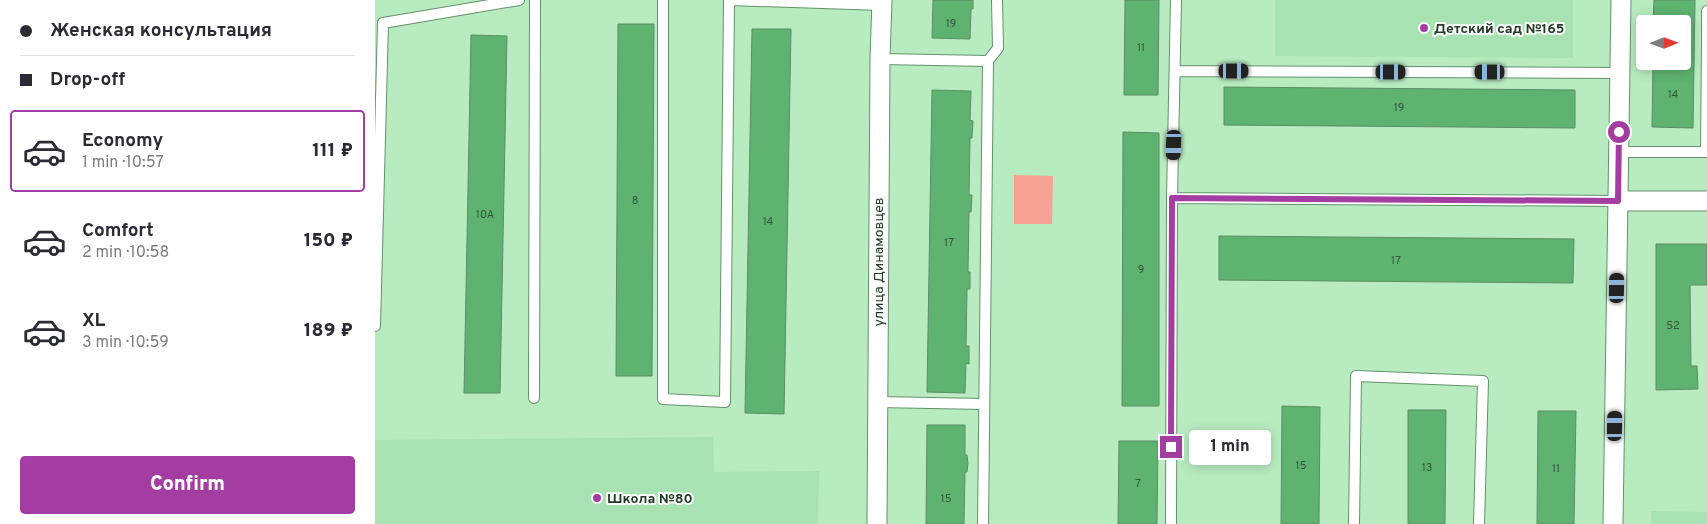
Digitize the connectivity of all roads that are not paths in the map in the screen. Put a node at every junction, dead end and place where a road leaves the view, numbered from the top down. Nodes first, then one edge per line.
1 (519, 0) edge
2 (535, 0) edge
3 (663, 0) edge
4 (729, 0) edge
5 (997, 0) edge
6 (1176, 0) edge
7 (1621, 0) edge
8 (882, 3) edge
9 (1707, 11) edge
10 (379, 23) edge
11 (1707, 42) edge
12 (879, 59) junction
13 (988, 61) junction
14 (1175, 71) junction
15 (1619, 73) junction
16 (1619, 152) junction
17 (1706, 152) edge
18 (1172, 198) junction
19 (1618, 201) junction
20 (1707, 201) edge
21 (375, 326) edge
22 (534, 398) dead end
23 (878, 402) junction
24 (984, 404) junction
25 (877, 524) edge
26 (983, 524) edge
27 (1171, 524) edge
28 (1354, 524) edge
29 (1479, 524) edge
30 (1613, 524) edge

1 - 10 lane
2 - 22 lane
3 - 4 lane
4 - 8 lane
5 - 13 lane
6 - 14 lane
7 - 15 street
8 - 12 street, улица Динамовцев
9 - 11 lane
10 - 21 lane
11 - 17 lane
12 - 13 lane
12 - 23 street, улица Динамовцев
13 - 24 lane
14 - 15 lane
14 - 18 lane
15 - 16 street
16 - 17 lane
16 - 19 street
18 - 19 lane
18 - 27 lane
19 - 20 street
19 - 30 street
23 - 24 lane
23 - 25 street, улица Динамовцев
24 - 26 lane
28 - 29 lane

